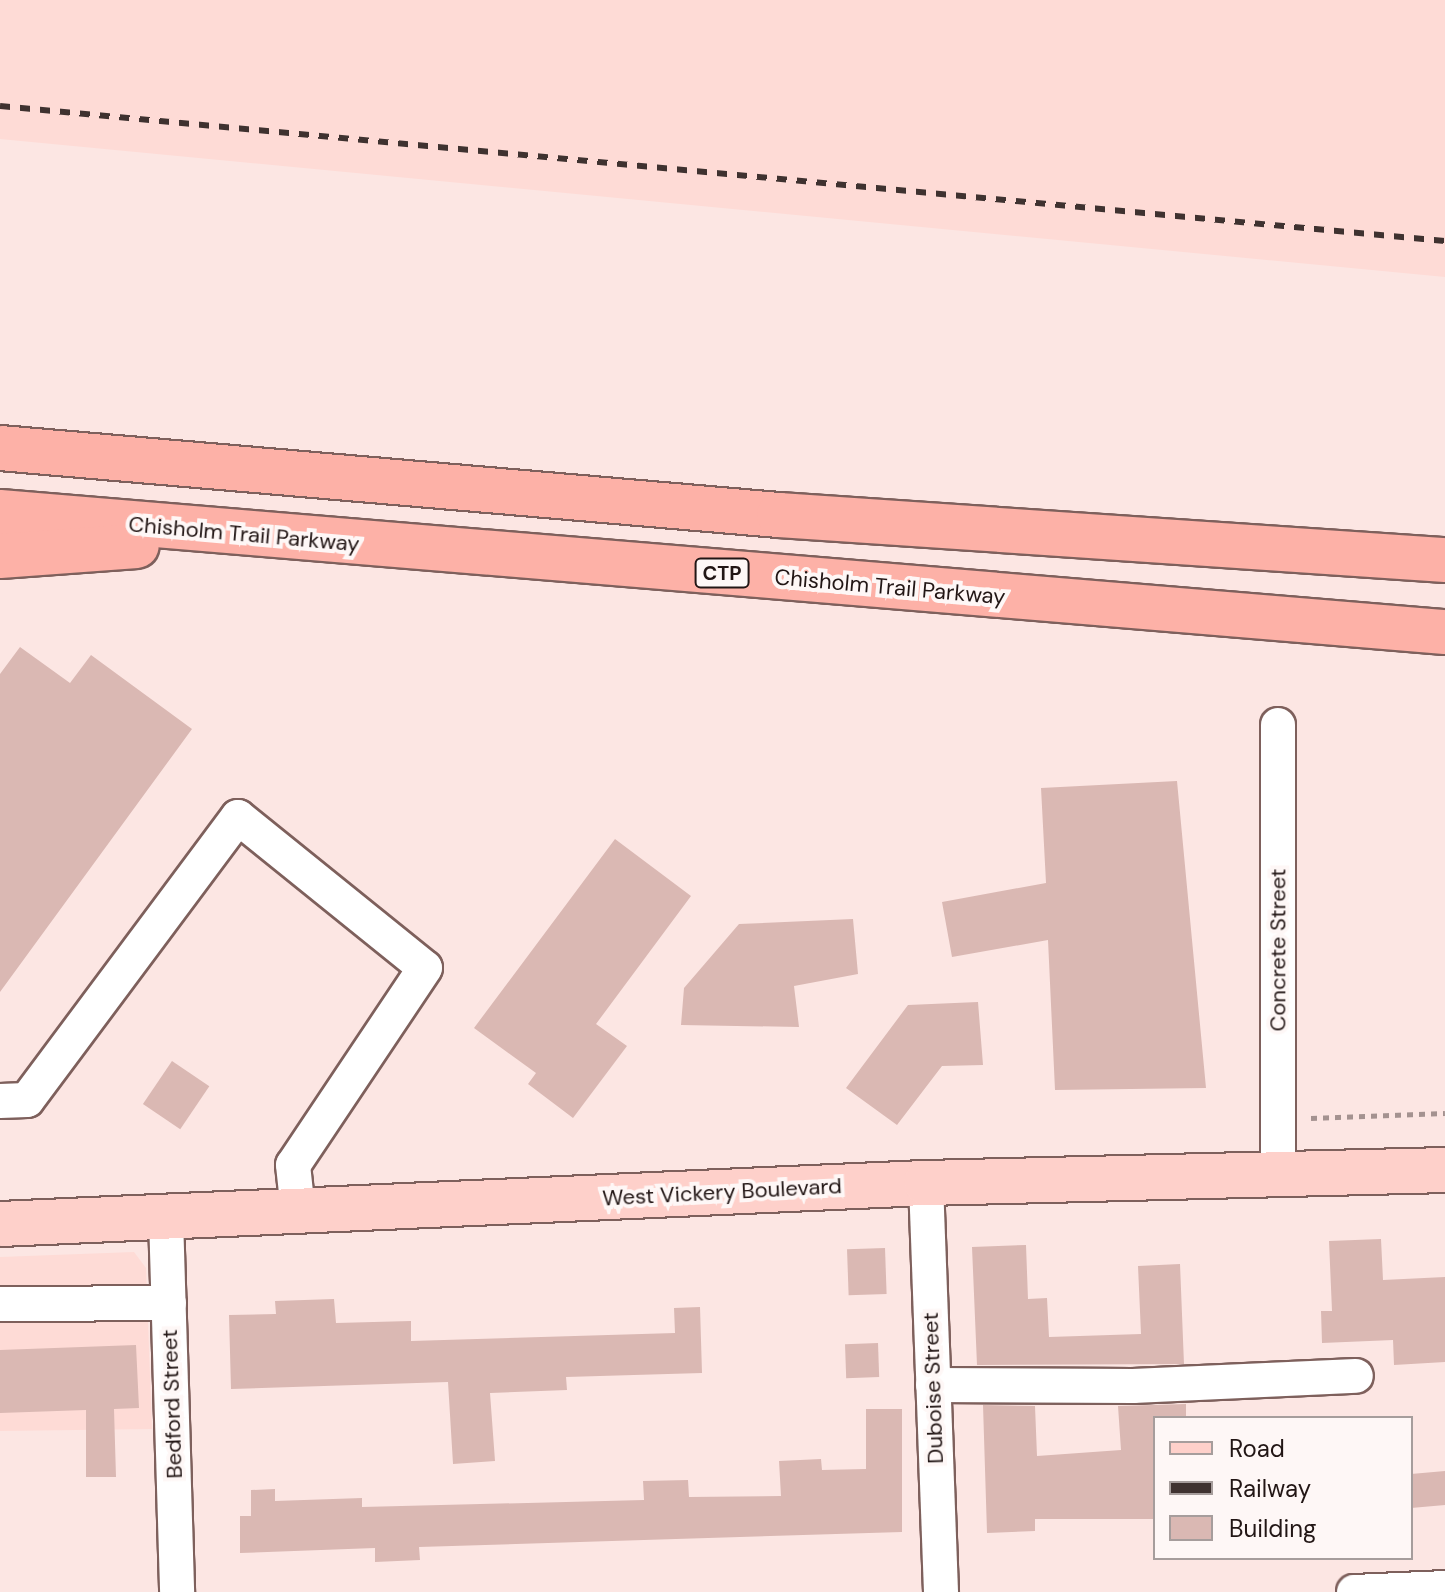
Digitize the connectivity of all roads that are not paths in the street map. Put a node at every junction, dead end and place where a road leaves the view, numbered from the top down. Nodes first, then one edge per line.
1 (0, 448) edge
2 (0, 512) edge
3 (253, 537) junction
4 (0, 556) edge
5 (1445, 560) edge
6 (1445, 632) edge
7 (1278, 725) dead end
8 (0, 1101) edge
9 (1445, 1170) edge
10 (1278, 1174) junction
11 (926, 1183) junction
12 (298, 1211) junction
13 (166, 1217) junction
14 (0, 1224) edge
15 (169, 1303) junction
16 (0, 1304) edge
17 (1356, 1376) dead end
18 (933, 1385) junction
19 (1445, 1588) edge
20 (177, 1592) edge
21 (941, 1592) edge
22 (1354, 1592) edge

1 - 5 highway
2 - 3 highway, Chisholm Trail Parkway / CTP
3 - 4 highway
3 - 6 highway, Chisholm Trail Parkway / CTP
7 - 10 street, Concrete Street
8 - 12 street
9 - 10 main road, West Vickery Boulevard
10 - 11 main road, West Vickery Boulevard
11 - 12 main road, West Vickery Boulevard
11 - 18 street, Duboise Street
12 - 13 main road, West Vickery Boulevard
13 - 14 main road, West Vickery Boulevard
13 - 15 street, Bedford Street
15 - 16 street
15 - 20 street, Bedford Street
17 - 18 street
18 - 21 street, Duboise Street
19 - 22 street

